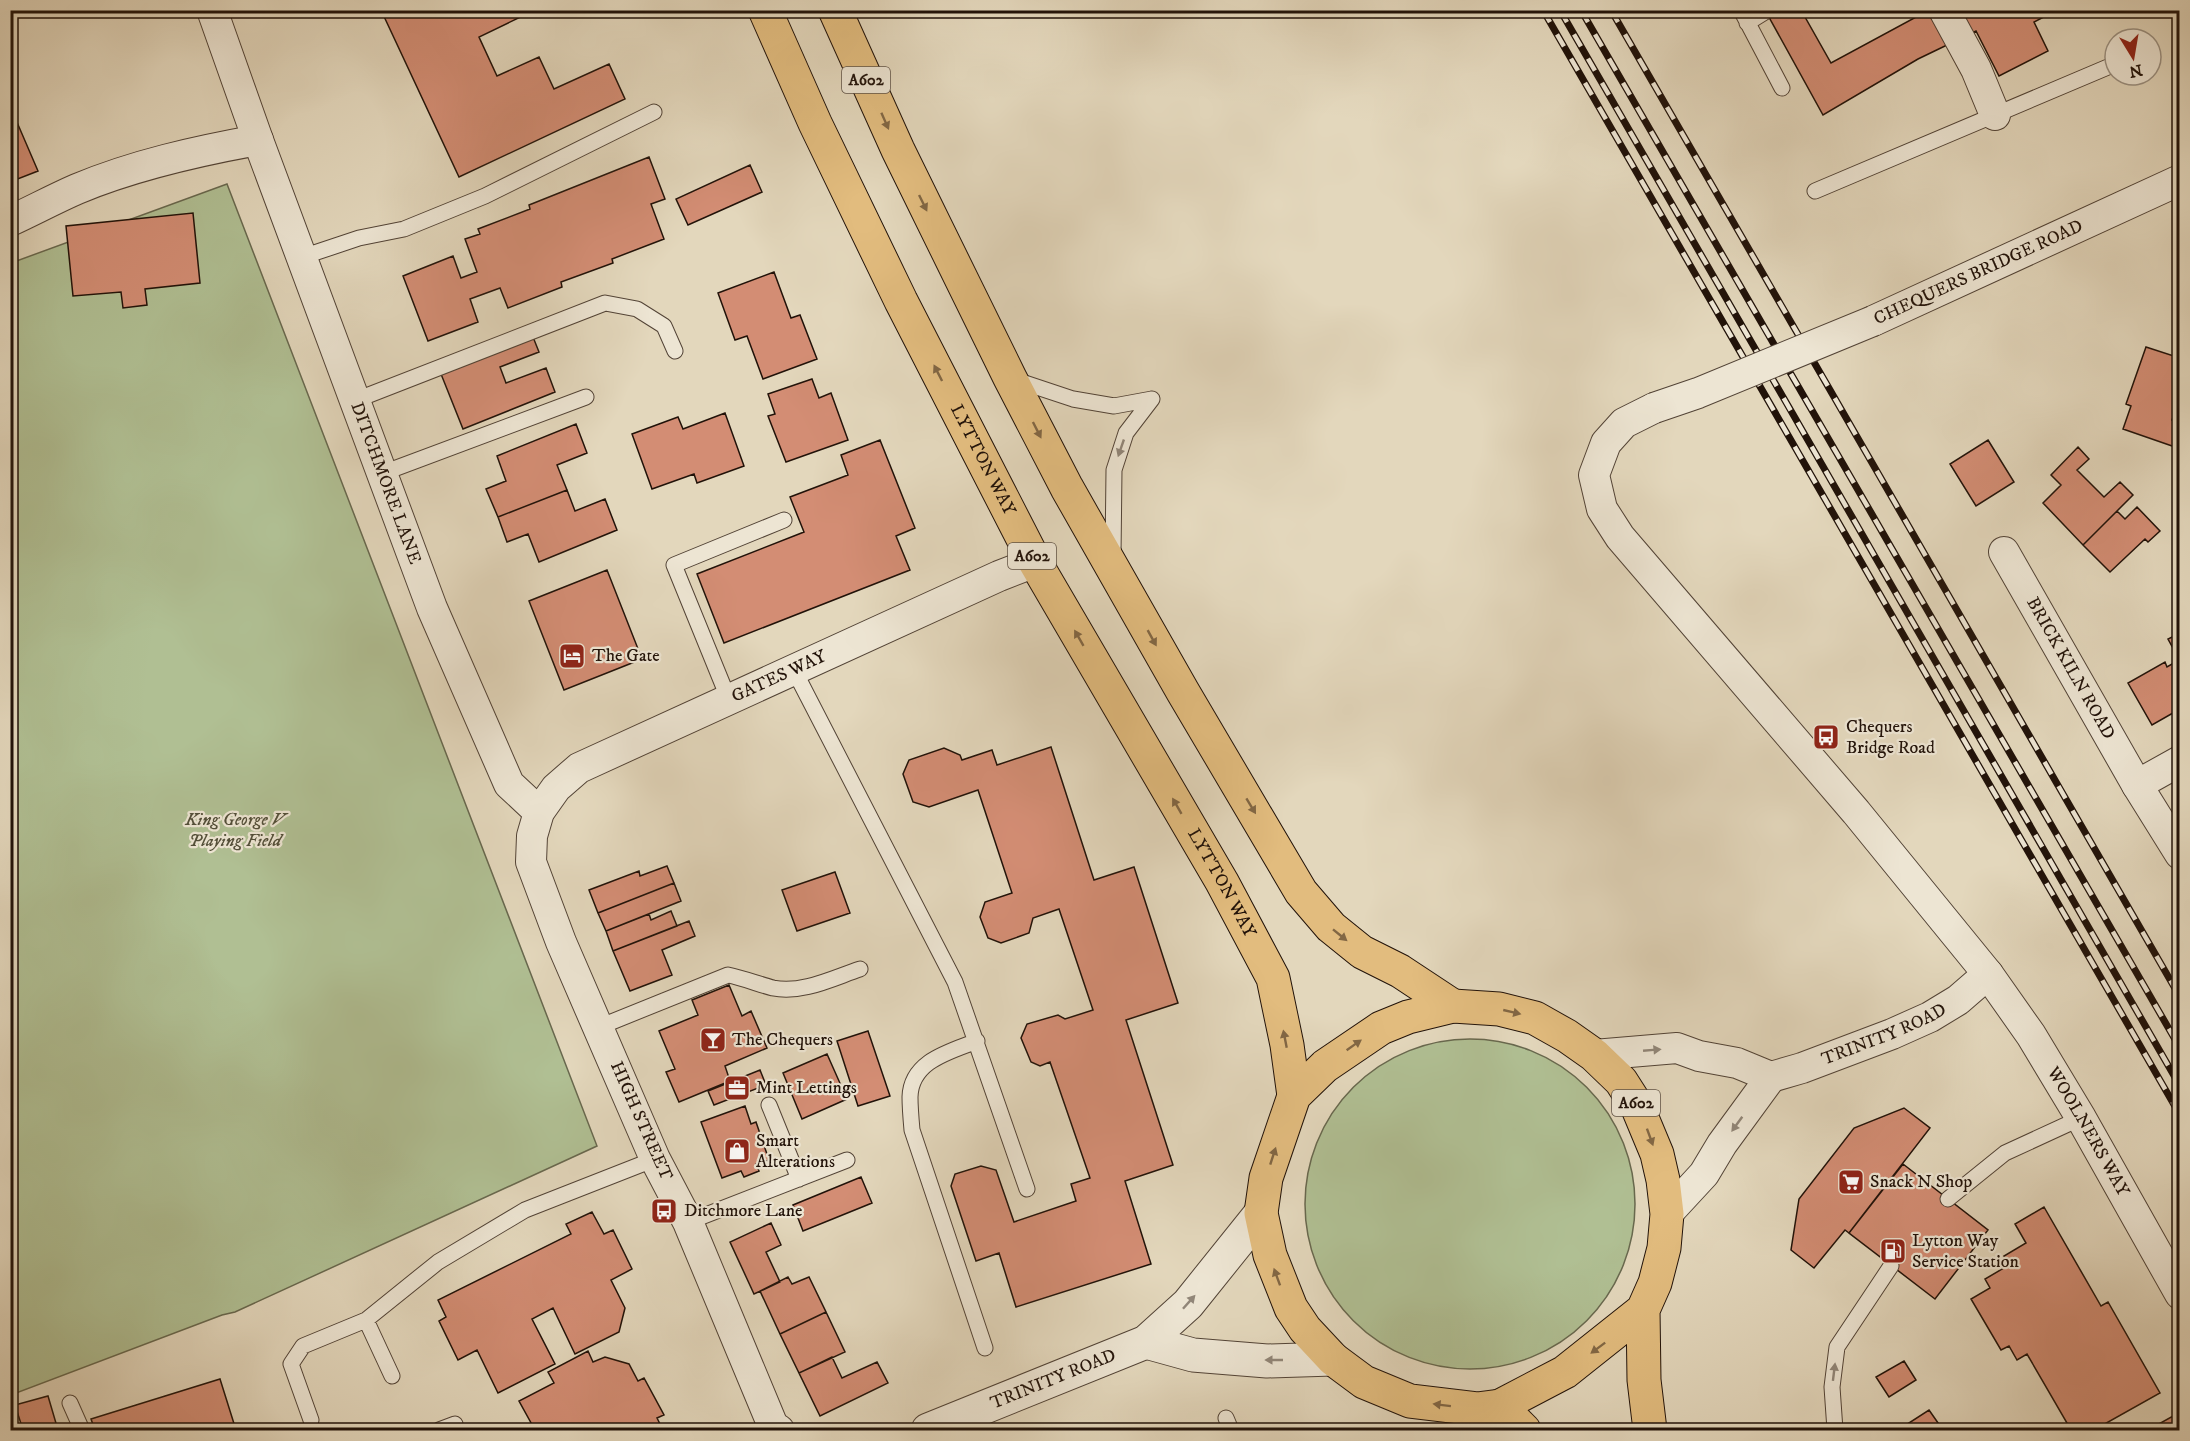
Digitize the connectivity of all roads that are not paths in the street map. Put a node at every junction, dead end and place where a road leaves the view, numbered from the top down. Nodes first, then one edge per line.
1 (212, 10) edge
2 (765, 10) edge
3 (835, 10) edge
4 (1768, 10) edge
5 (1944, 10) edge
6 (1744, 17) edge
7 (2103, 69) edge
8 (1782, 88) dead end
9 (654, 112) dead end
10 (1995, 115) junction
11 (258, 140) junction
12 (2180, 180) edge
13 (1815, 191) dead end
14 (10, 221) edge
15 (302, 257) junction
16 (675, 351) dead end
17 (1010, 378) junction
18 (586, 397) dead end
19 (356, 400) junction
20 (383, 473) junction
21 (784, 520) dead end
22 (2004, 552) dead end
23 (1035, 562) junction
24 (1113, 568) junction
25 (794, 670) junction
26 (729, 700) junction
27 (2180, 761) edge
28 (2137, 785) junction
29 (539, 812) junction
30 (2180, 854) edge
31 (860, 969) dead end
32 (1988, 974) junction
33 (1454, 1006) junction
34 (599, 1027) junction
35 (977, 1041) junction
36 (1594, 1056) junction
37 (1771, 1077) junction
38 (1294, 1096) junction
39 (769, 1105) dead end
40 (2081, 1118) junction
41 (655, 1159) junction
42 (847, 1160) dead end
43 (799, 1179) junction
44 (1027, 1189) dead end
45 (1948, 1199) dead end
46 (1261, 1213) junction
47 (1667, 1214) junction
48 (688, 1222) junction
49 (1892, 1266) dead end
50 (2180, 1294) edge
51 (1643, 1310) junction
52 (366, 1320) junction
53 (1146, 1342) junction
54 (985, 1348) dead end
55 (1333, 1359) junction
56 (392, 1376) dead end
57 (70, 1403) dead end
58 (1500, 1406) junction
59 (311, 1420) dead end
60 (455, 1424) dead end
61 (775, 1429) edge
62 (82, 1431) edge
63 (439, 1431) edge
64 (928, 1431) edge
65 (1524, 1431) edge
66 (1650, 1431) edge
67 (1834, 1431) edge

1 - 11 street, DITCHMORE LANE
23 -> 2 main road, LYTTON WAY / A602
3 -> 17 main road, LYTTON WAY / A602
4 - 6 lane
5 - 10 street
6 - 8 lane
7 - 10 lane
9 - 15 lane
10 - 13 lane
11 - 14 street
11 - 15 street, DITCHMORE LANE
12 - 32 street, CHEQUERS BRIDGE ROAD, bridge
15 - 19 street, DITCHMORE LANE
16 - 19 lane
17 -> 24 main road, LYTTON WAY / A602
17 -> 24 lane
18 - 20 lane
19 - 20 street, DITCHMORE LANE
20 - 29 street, DITCHMORE LANE
21 - 26 lane
22 - 28 street, BRICK KILN ROAD
23 - 25 street, GATES WAY
38 -> 23 main road, LYTTON WAY / A602
24 -> 33 main road, LYTTON WAY / A602
25 - 26 street, GATES WAY
25 - 35 lane
26 - 29 street, GATES WAY
27 - 28 street
28 - 30 street, BRICK KILN ROAD
29 - 34 street, HIGH STREET
31 - 34 lane
32 - 37 street, TRINITY ROAD
32 - 40 street, WOOLNERS WAY
33 -> 36 main road, LYTTON WAY / A602
38 -> 33 main road, LYTTON WAY / A602
34 - 41 street, HIGH STREET
35 - 44 lane
35 - 54 lane
36 -> 37 street
36 -> 47 main road, LYTTON WAY / A602
37 -> 47 street
46 -> 38 main road, LYTTON WAY / A602
39 - 43 lane
40 - 45 lane
40 - 50 street, WOOLNERS WAY
41 - 48 street, HIGH STREET
41 - 52 lane
42 - 43 lane
43 - 48 lane
53 -> 46 street, TRINITY ROAD
55 -> 46 main road, LYTTON WAY / A602
47 - 51 main road, LYTTON WAY / A602
48 - 61 street, HIGH STREET
67 -> 49 lane
51 -> 58 main road, LYTTON WAY / A602
51 - 66 main road, LYTTON WAY / A602
52 - 56 lane
52 - 59 lane
55 -> 53 street
53 - 64 street, TRINITY ROAD
58 -> 55 main road, LYTTON WAY / A602
57 - 62 lane
58 - 65 main road
60 - 63 lane

